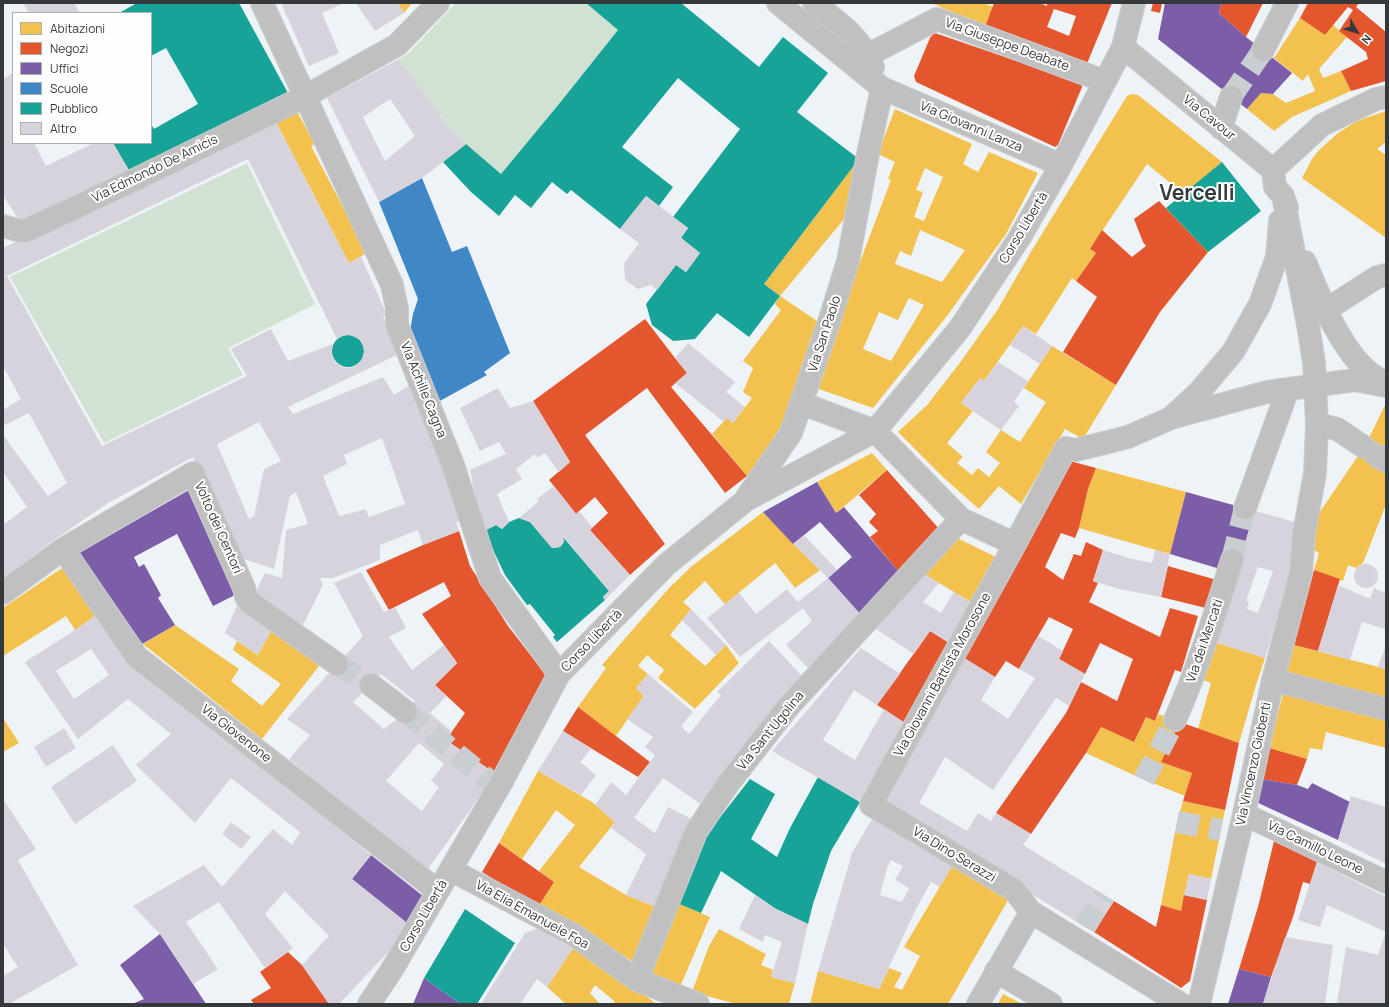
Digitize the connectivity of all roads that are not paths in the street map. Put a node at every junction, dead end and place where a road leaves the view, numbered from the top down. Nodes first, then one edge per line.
1 (262, 3) edge
2 (438, 3) edge
3 (778, 3) edge
4 (814, 3) edge
5 (1134, 3) edge
6 (1287, 3) edge
7 (1123, 47) junction
8 (1263, 50) tunnel mouth
9 (868, 55) junction
10 (1104, 81) junction
11 (882, 88) junction
12 (1231, 96) tunnel mouth
13 (304, 97) junction
14 (1386, 97) edge
15 (1221, 128) junction
16 (1061, 165) junction
17 (1273, 170) junction
18 (1283, 196) junction
19 (3, 226) edge
20 (1386, 275) edge
21 (1326, 310) junction
22 (1386, 384) edge
23 (1315, 385) junction
24 (1288, 389) junction
25 (801, 403) junction
26 (1171, 418) junction
27 (1316, 424) junction
28 (875, 432) junction
29 (1375, 454) edge
30 (746, 500) junction
31 (1245, 508) tunnel mouth
32 (961, 519) junction
33 (1015, 544) junction
34 (63, 549) junction
35 (1232, 560) tunnel mouth
36 (3, 593) edge
37 (337, 664) tunnel mouth
38 (559, 674) junction
39 (1272, 680) junction
40 (371, 685) tunnel mouth
41 (1386, 710) edge
42 (406, 712) tunnel mouth
43 (1175, 720) tunnel mouth
44 (871, 805) joint
45 (1235, 825) junction
46 (451, 870) junction
47 (1386, 882) edge
48 (438, 891) junction
49 (1031, 912) junction
50 (996, 972) junction
51 (637, 980) junction
52 (369, 1004) edge
53 (698, 1004) edge
54 (978, 1004) edge
55 (1051, 1004) edge
56 (1181, 1004) edge
57 (1199, 1004) edge

1 - 13 street, Via Achille Cagna
2 - 13 street, Via Edmondo De Amicis
3 - 11 street, Via Giovanni Lanza
4 - 9 street
5 - 7 street, Corso Libertà
6 - 8 street
7 - 10 street, Corso Libertà
7 - 15 street, Via Cavour
9 - 10 street, Via Giuseppe Deabate
9 - 11 street
10 - 16 street, Corso Libertà
11 - 16 street, Via Giovanni Lanza
11 - 25 street, Via San Paolo
12 - 15 street
13 - 19 street, Via Edmondo De Amicis
13 - 38 street, Via Achille Cagna
14 - 17 street
15 - 17 street, Via Cavour
16 - 28 street, Corso Libertà
17 - 18 street
18 - 21 street
18 - 23 street, Via Vincenzo Gioberti
18 - 26 street
20 - 21 street
21 - 22 street
22 - 23 street
23 - 24 street
23 - 27 street, Via Vincenzo Gioberti
24 - 26 street
24 - 31 street
25 - 28 street
25 - 30 street, Via San Paolo
26 - 33 street, Via Giovanni Battista Morosone
27 - 29 street
27 - 39 street, Via Vincenzo Gioberti
28 - 30 street, Corso Libertà
28 - 32 street
30 - 38 street, Corso Libertà
32 - 33 street
32 - 51 street, Via Sant'Ugolina
33 - 44 street, Via Giovanni Battista Morosone
34 - 36 street
34 - 37 street, Volto dei Centori
34 - 48 street, Via Giovenone
35 - 43 street, Via dei Mercati
38 - 46 street, Corso Libertà
39 - 41 street
39 - 45 street, Via Vincenzo Gioberti
40 - 42 street
44 - 49 street, Via Dino Serazzi
45 - 47 street, Via Camillo Leone
45 - 57 street, Via Vincenzo Gioberti
46 - 48 street, Corso Libertà
46 - 51 street, Via Elia Emanuele Foa
48 - 52 street, Corso Libertà
49 - 50 street
49 - 56 street
50 - 54 street
50 - 55 street
51 - 53 street, Via Elia Emanuele Foa

